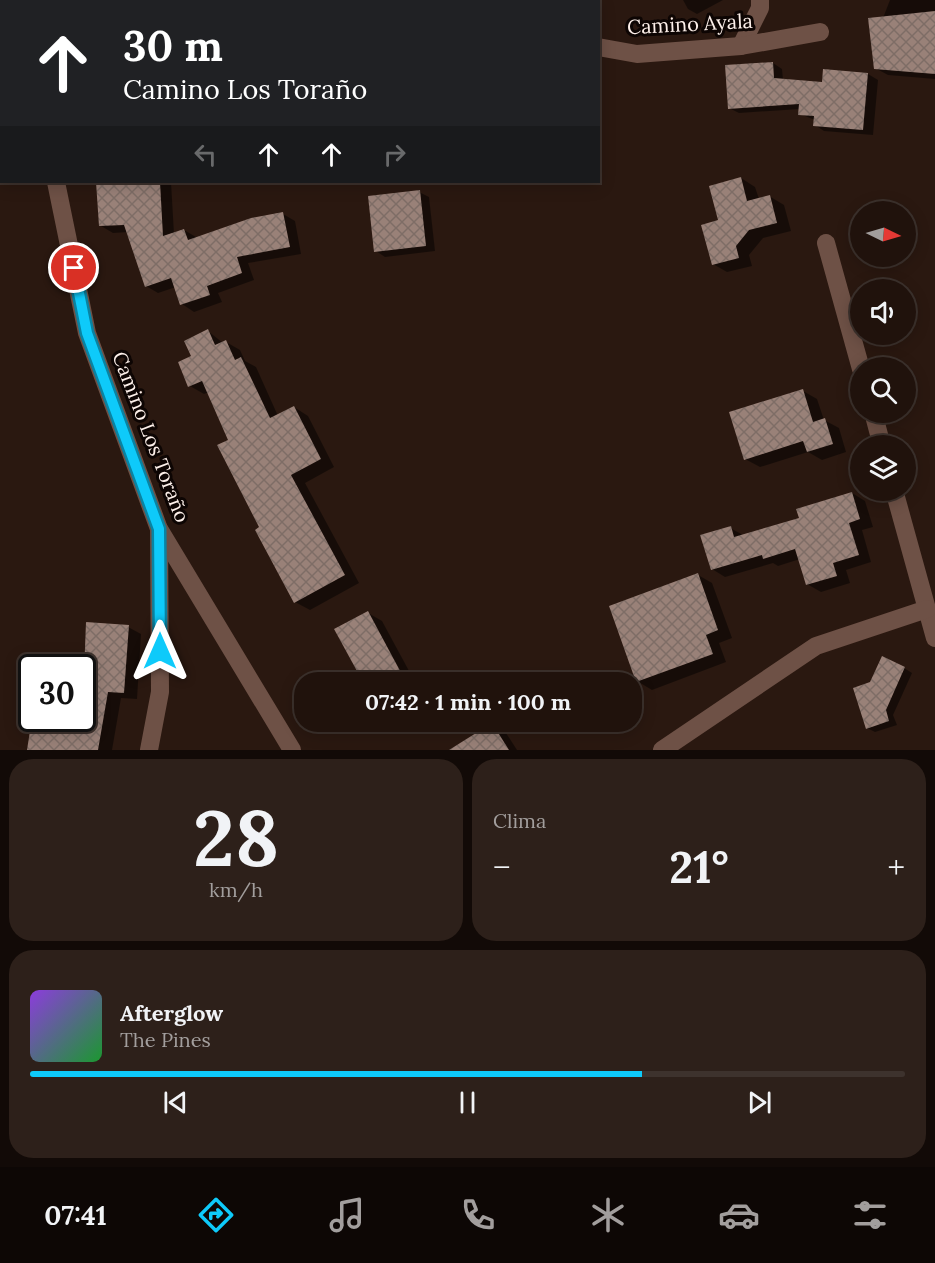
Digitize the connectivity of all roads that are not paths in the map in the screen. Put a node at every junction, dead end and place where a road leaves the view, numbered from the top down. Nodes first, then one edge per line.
1 (760, 0) edge
2 (820, 32) dead end
3 (741, 46) junction
4 (600, 47) edge
5 (56, 183) edge
6 (826, 243) dead end
7 (858, 357) edge
8 (897, 501) edge
9 (159, 529) junction
10 (927, 609) junction
11 (935, 638) edge
12 (149, 750) edge
13 (292, 750) edge
14 (662, 750) edge

1 - 3 street
2 - 3 street, Camino Ayala
3 - 4 street, Camino Ayala
5 - 9 street, Camino Los Toraño
6 - 7 street
8 - 10 street
9 - 12 street
9 - 13 street, Camino Los Toraño
10 - 11 street
10 - 14 street

